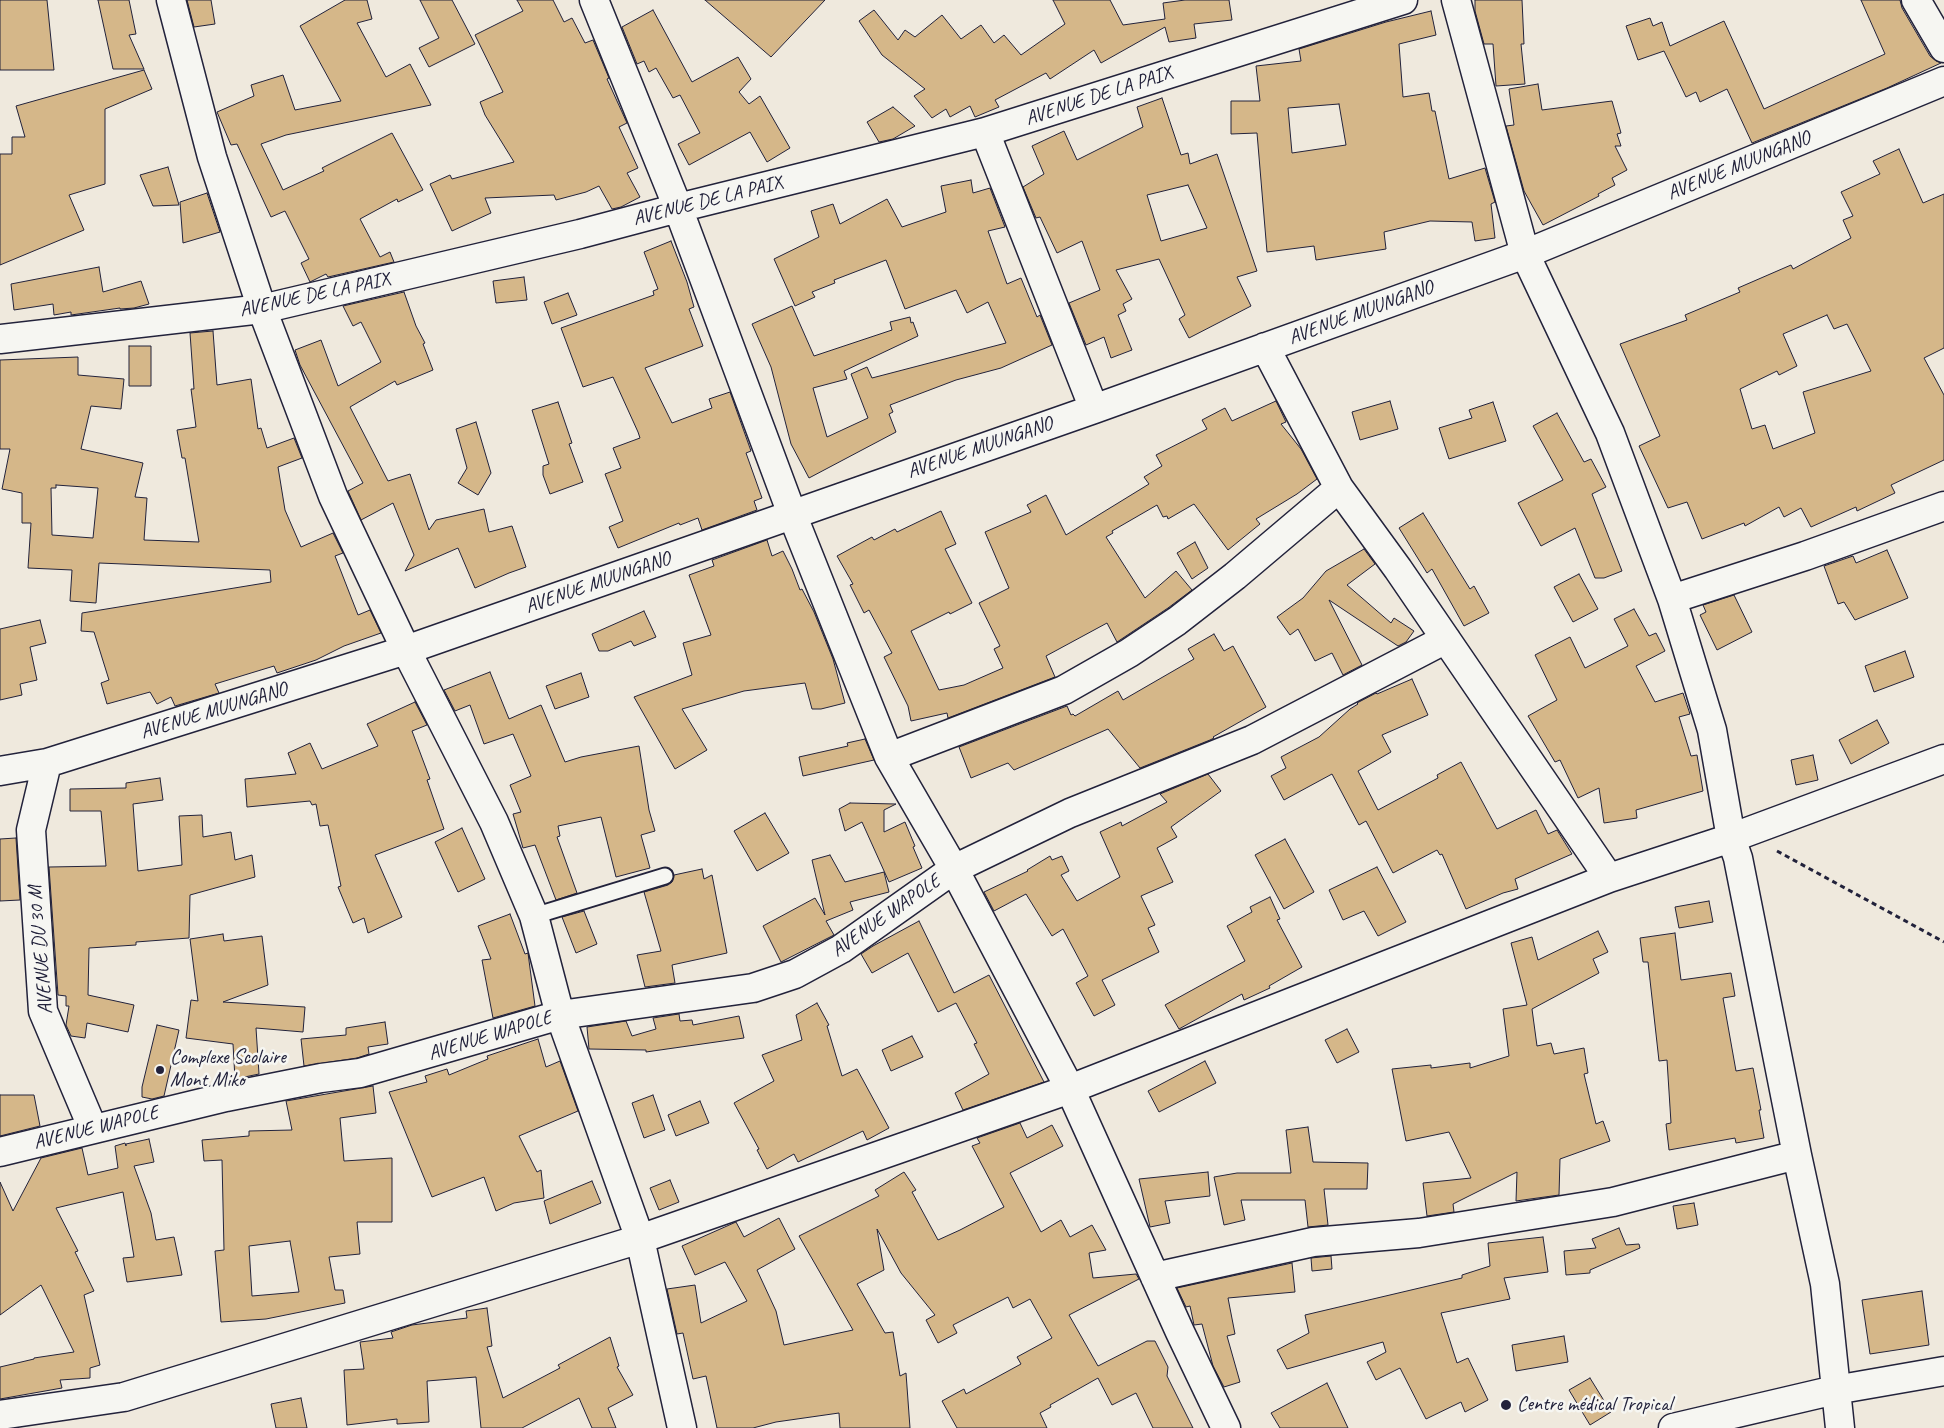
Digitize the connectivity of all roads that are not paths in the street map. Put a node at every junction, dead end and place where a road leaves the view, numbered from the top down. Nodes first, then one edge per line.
1 (171, 0) edge
2 (594, 0) edge
3 (1403, 0) edge
4 (1456, 0) edge
5 (1916, 0) edge
6 (1944, 48) edge
7 (1944, 81) edge
8 (985, 132) junction
9 (678, 208) junction
10 (1525, 254) junction
11 (262, 309) junction
12 (0, 339) edge
13 (1264, 348) junction
14 (1094, 408) junction
15 (1339, 488) junction
16 (1944, 506) edge
17 (792, 514) junction
18 (1672, 599) junction
19 (1446, 639) junction
20 (406, 650) junction
21 (889, 757) junction
22 (1944, 759) edge
23 (47, 763) junction
24 (0, 771) edge
25 (1731, 838) junction
26 (954, 869) junction
27 (665, 876) dead end
28 (1609, 878) junction
29 (534, 916) junction
30 (560, 1015) junction
31 (1070, 1089) junction
32 (93, 1129) junction
33 (0, 1152) edge
34 (1797, 1155) junction
35 (640, 1239) junction
36 (1155, 1276) junction
37 (1944, 1371) edge
38 (1835, 1390) junction
39 (0, 1415) edge
40 (682, 1428) edge
41 (1226, 1428) edge
42 (1673, 1428) edge
43 (1840, 1428) edge

1 - 11 street
2 - 9 street
3 - 8 street, AVENUE DE LA PAIX
4 - 10 street
5 - 6 street
7 - 10 street, AVENUE MUUNGANO
8 - 9 street, AVENUE DE LA PAIX
8 - 14 street
9 - 11 street, AVENUE DE LA PAIX
9 - 17 street
10 - 13 street, AVENUE MUUNGANO
10 - 18 street
11 - 12 street, AVENUE DE LA PAIX
11 - 20 street
13 - 14 street, AVENUE MUUNGANO
13 - 15 street
14 - 17 street, AVENUE MUUNGANO
15 - 19 street
15 - 21 street
16 - 18 street
17 - 20 street, AVENUE MUUNGANO
17 - 21 street
18 - 25 street
19 - 26 street, AVENUE WAPOLE
19 - 28 street
20 - 23 street, AVENUE MUUNGANO
20 - 29 street
21 - 26 street
22 - 25 street
23 - 24 street, AVENUE MUUNGANO
23 - 32 street, AVENUE DU 30 M
25 - 28 street
25 - 34 street
26 - 30 street, AVENUE WAPOLE
26 - 31 street
27 - 29 lane
28 - 31 street
29 - 30 street
30 - 32 street, AVENUE WAPOLE
30 - 35 street
31 - 35 street
31 - 36 street
32 - 33 street, AVENUE WAPOLE
34 - 36 street
34 - 38 street
35 - 39 street
35 - 40 street
36 - 41 street
37 - 38 street
38 - 42 street
38 - 43 street

